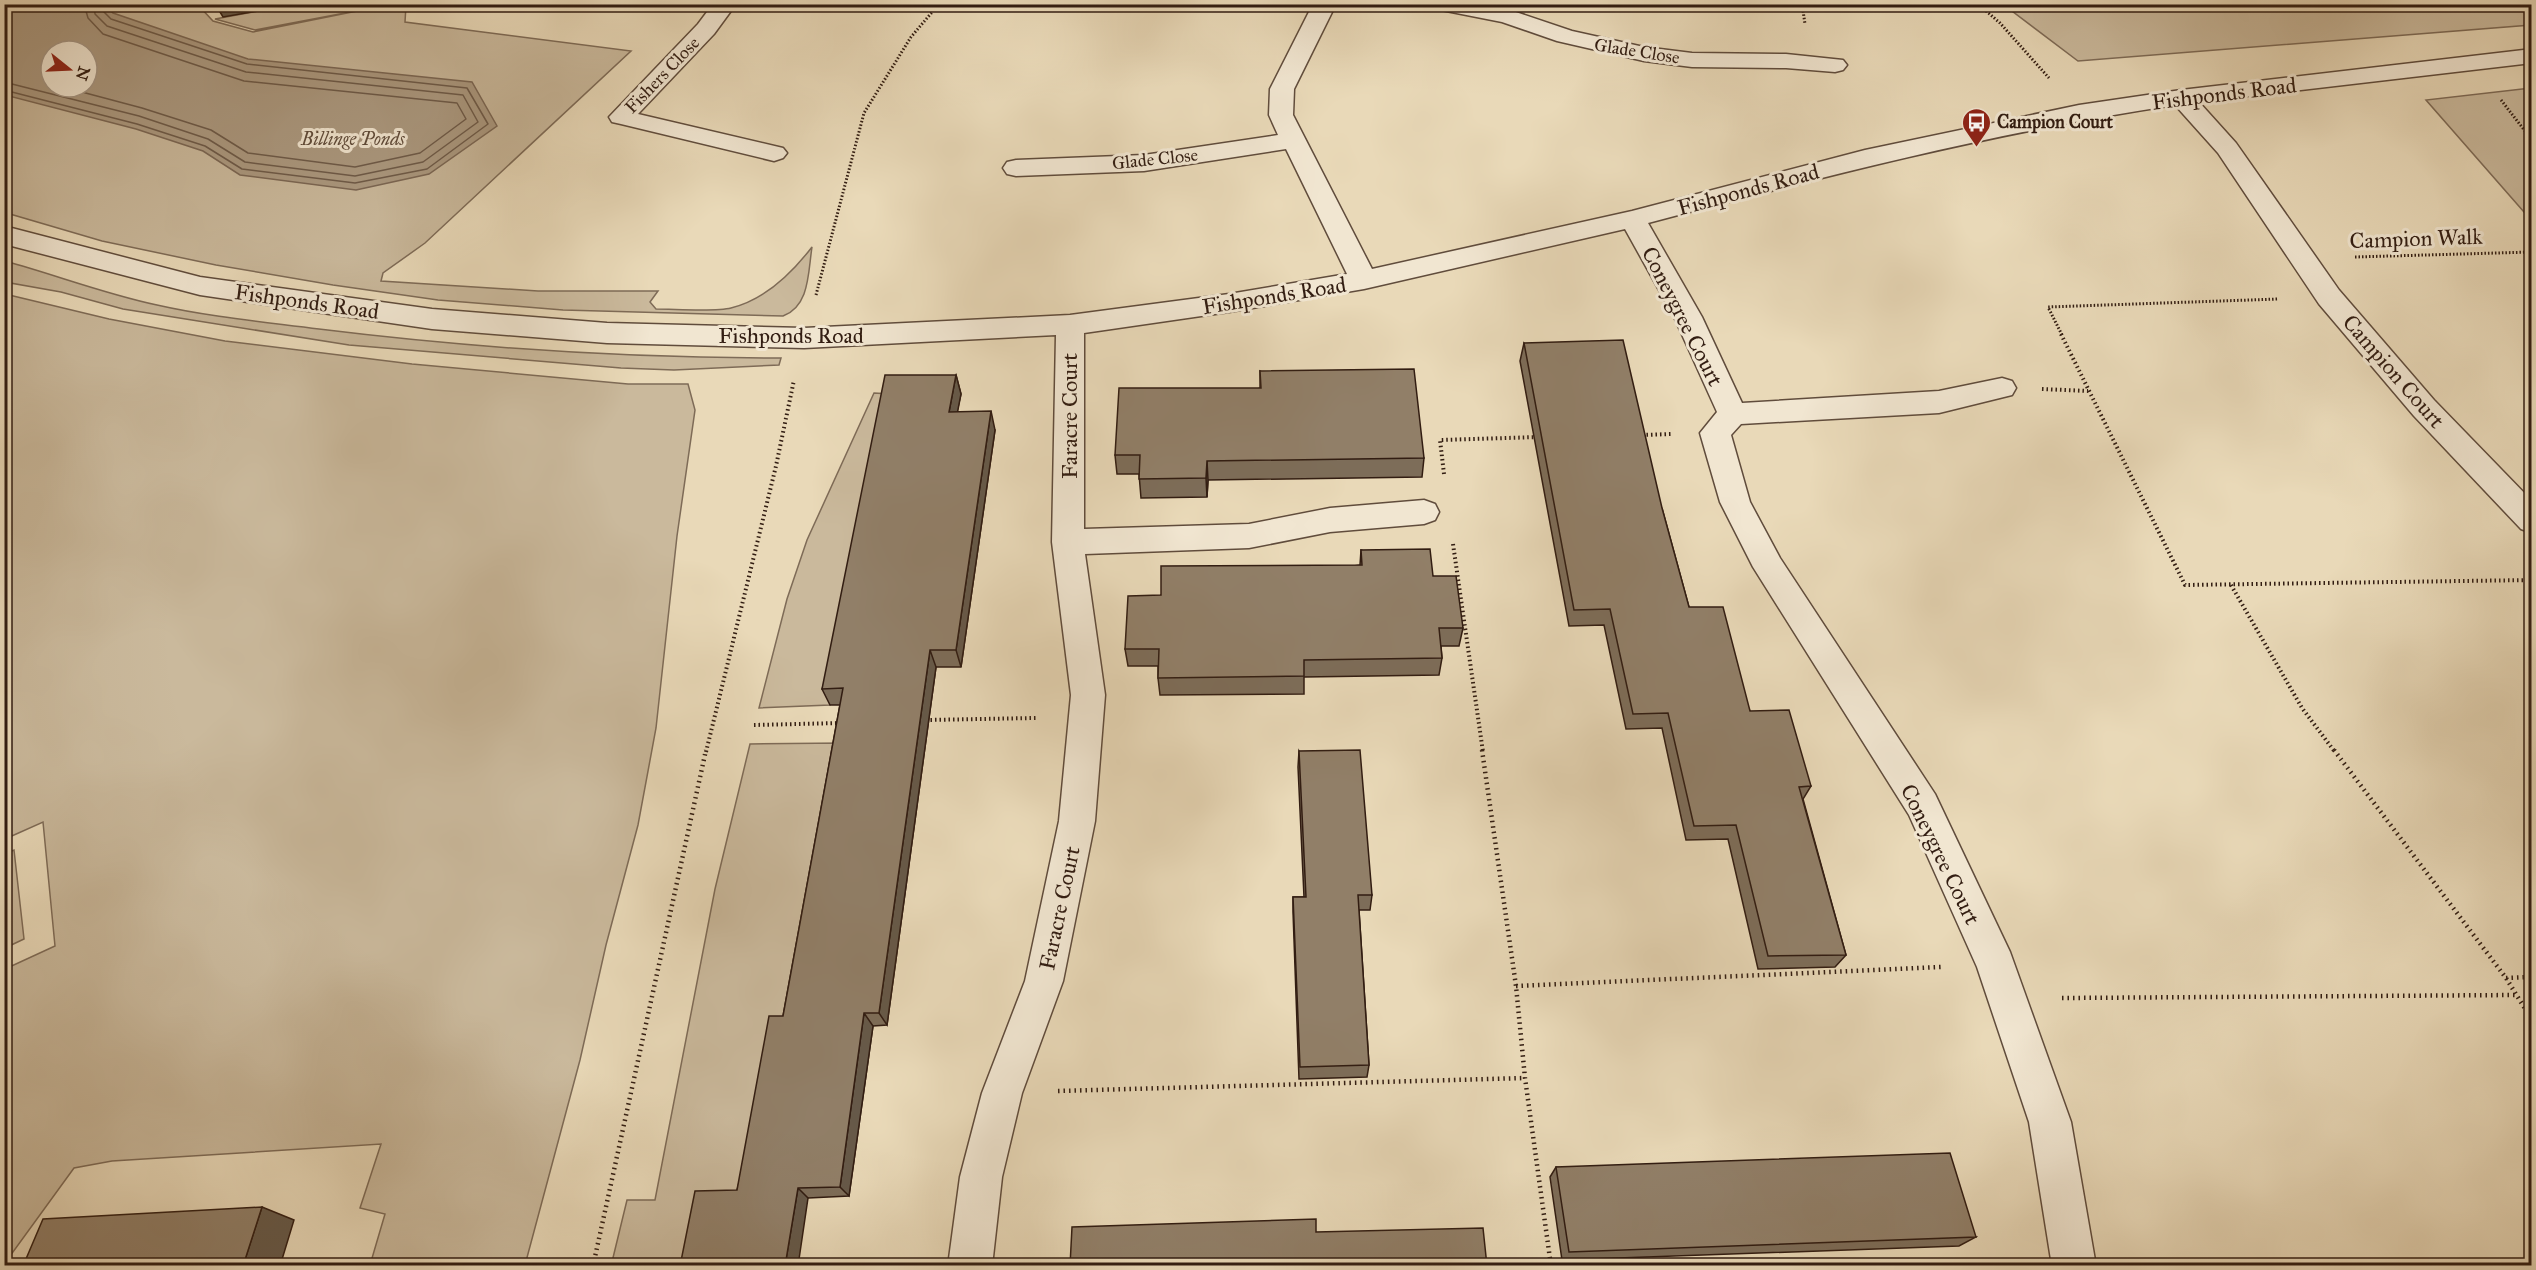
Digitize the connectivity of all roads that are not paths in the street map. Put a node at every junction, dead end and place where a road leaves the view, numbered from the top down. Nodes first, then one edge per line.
1 (725, 4) edge
2 (1325, 4) edge
3 (1444, 4) edge
4 (2532, 56) edge
5 (1835, 65) dead end
6 (2181, 97) junction
7 (1293, 140) junction
8 (774, 153) dead end
9 (1016, 168) dead end
10 (1632, 219) junction
11 (4, 235) edge
12 (1364, 280) junction
13 (1070, 325) junction
14 (2002, 388) dead end
15 (1724, 423) junction
16 (1424, 512) dead end
17 (2532, 520) edge
18 (1068, 542) junction
19 (970, 1266) edge
20 (2074, 1266) edge

1 - 8 street, Fishers Close
2 - 7 street
3 - 5 street, Glade Close
4 - 6 street, Fishponds Road
6 - 10 street, Fishponds Road
6 - 17 street, Campion Court
7 - 9 street, Glade Close
7 - 12 street
10 - 12 street, Fishponds Road
10 - 15 street, Coneygree Court
11 - 13 street, Fishponds Road
12 - 13 street, Fishponds Road
13 - 18 street, Faracre Court
14 - 15 street, Coneygree Court
15 - 20 street, Coneygree Court
16 - 18 street
18 - 19 street, Faracre Court

